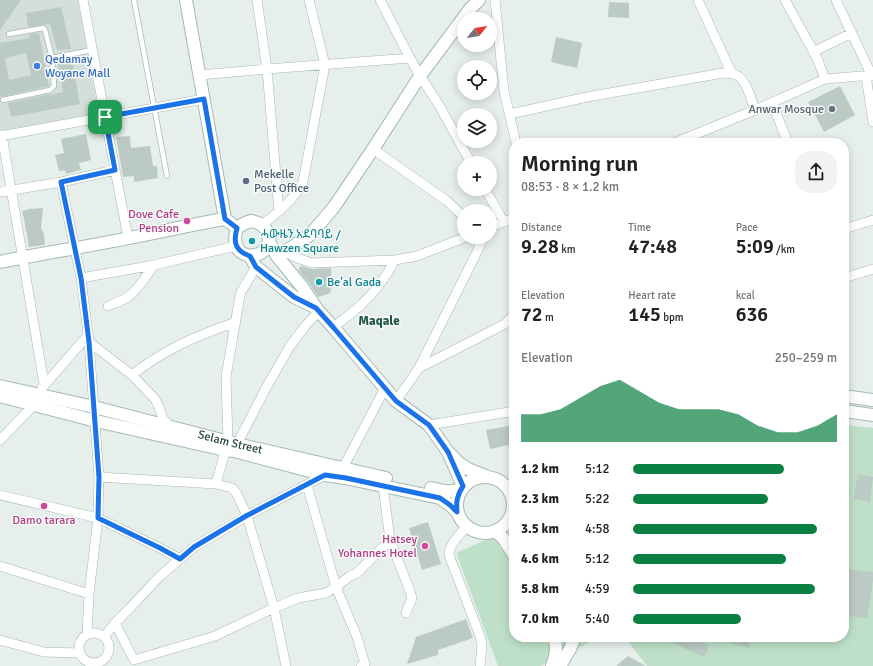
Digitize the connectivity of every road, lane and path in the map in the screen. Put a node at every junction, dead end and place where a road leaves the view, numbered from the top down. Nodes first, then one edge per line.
1 (83, 0) edge
2 (134, 0) edge
3 (186, 0) edge
4 (257, 0) edge
5 (309, 0) edge
6 (380, 0) edge
7 (479, 0) edge
8 (495, 0) edge
9 (698, 0) edge
10 (785, 0) edge
11 (836, 0) edge
12 (852, 33) junction
13 (9, 34) dead end
14 (92, 50) junction
15 (814, 52) junction
16 (52, 58) junction
17 (410, 58) junction
18 (325, 65) junction
19 (267, 69) junction
20 (732, 74) junction
21 (200, 76) junction
22 (420, 76) junction
23 (870, 76) edge
24 (825, 79) junction
25 (204, 99) junction
26 (2, 100) dead end
27 (772, 103) junction
28 (154, 108) junction
29 (755, 110) junction
30 (510, 114) junction
31 (105, 117) junction
32 (873, 122) edge
33 (1, 136) edge
34 (515, 138) edge
35 (686, 138) edge
36 (786, 138) edge
37 (373, 149) junction
38 (467, 156) edge
39 (115, 170) junction
40 (167, 176) dead end
41 (61, 182) junction
42 (11, 190) junction
43 (0, 192) edge
44 (489, 196) edge
45 (457, 210) edge
46 (280, 211) junction
47 (225, 219) junction
48 (509, 220) edge
49 (873, 220) edge
50 (504, 222) junction
51 (497, 224) edge
52 (262, 225) junction
53 (849, 227) edge
54 (237, 228) junction
55 (128, 238) junction
56 (457, 240) edge
57 (268, 242) junction
58 (480, 244) edge
59 (236, 246) junction
60 (74, 248) junction
61 (281, 254) junction
62 (250, 256) junction
63 (22, 257) junction
64 (396, 260) junction
65 (0, 262) edge
66 (154, 265) junction
67 (256, 267) junction
68 (873, 269) edge
69 (849, 276) edge
70 (81, 278) junction
71 (108, 306) dead end
72 (318, 310) junction
73 (509, 320) edge
74 (236, 322) junction
75 (333, 327) junction
76 (88, 338) junction
77 (419, 368) junction
78 (132, 375) junction
79 (0, 386) edge
80 (385, 388) junction
81 (39, 395) junction
82 (0, 396) edge
83 (849, 397) edge
84 (873, 400) edge
85 (396, 401) junction
86 (94, 407) junction
87 (509, 412) edge
88 (849, 412) edge
89 (873, 414) edge
90 (96, 421) junction
91 (429, 425) junction
92 (171, 427) junction
93 (0, 440) edge
94 (231, 447) junction
95 (448, 452) junction
96 (344, 473) junction
97 (325, 475) junction
98 (99, 477) junction
99 (489, 477) junction
100 (384, 482) junction
101 (509, 483) edge
102 (216, 484) junction
103 (307, 485) junction
104 (462, 488) junction
105 (509, 490) edge
106 (0, 495) edge
107 (457, 512) junction
108 (246, 516) junction
109 (98, 518) junction
110 (509, 519) edge
111 (466, 527) junction
112 (494, 532) junction
113 (390, 540) junction
114 (509, 547) edge
115 (180, 559) junction
116 (0, 566) edge
117 (336, 587) junction
118 (89, 594) junction
119 (274, 608) junction
120 (406, 614) dead end
121 (115, 622) junction
122 (87, 634) junction
123 (104, 637) junction
124 (0, 640) edge
125 (556, 642) edge
126 (573, 642) edge
127 (86, 662) edge
128 (136, 663) edge
129 (286, 666) edge
130 (361, 666) edge
131 (480, 666) edge
132 (552, 666) edge
133 (560, 666) edge

1 - 14 street
2 - 28 lane
3 - 21 street
4 - 19 street
5 - 18 street
6 - 17 street
7 - 22 street
8 - 30 street
9 - 20 street
10 - 15 street
11 - 12 street
12 - 15 street
12 - 23 street
13 - 16 lane
14 - 16 lane
14 - 31 street
15 - 24 street
16 - 26 lane
17 - 18 street
17 - 22 street
18 - 19 street
18 - 46 street
19 - 21 street
19 - 46 street
20 - 29 street
20 - 30 street
21 - 25 street
22 - 37 street
22 - 38 street
23 - 24 street
23 - 32 street
24 - 27 street
25 - 28 street
25 - 47 street
27 - 29 street
27 - 36 street
28 - 31 street
28 - 40 lane
29 - 35 street
30 - 34 street
31 - 33 street
31 - 39 street
33 - 42 street
37 - 45 street
37 - 61 street
39 - 41 street
39 - 55 street
41 - 42 street
41 - 60 street
42 - 43 street
42 - 63 street
44 - 50 street
46 - 52 street
47 - 54 street
47 - 55 street
48 - 50 street
49 - 53 street
50 - 51 street
52 - 54 street
52 - 57 street
54 - 59 street
55 - 60 street
56 - 64 street
57 - 61 street
57 - 62 street
58 - 77 street
59 - 62 street
59 - 66 street
60 - 63 street
60 - 70 street
61 - 64 street
61 - 72 street
62 - 67 street
63 - 65 street
63 - 81 street
64 - 75 street
66 - 70 street
66 - 71 street
67 - 72 street
67 - 74 street
68 - 69 street
70 - 76 street
72 - 75 street
72 - 94 street
73 - 77 street
74 - 78 street
74 - 94 street
75 - 80 street
76 - 78 street
76 - 81 street
76 - 86 street
77 - 85 street
78 - 92 street
79 - 81 street, Selam Street
80 - 85 street
80 - 96 street
81 - 82 street, Selam Street
81 - 86 street, Selam Street
81 - 90 street, Selam Street
81 - 93 street
83 - 84 street
85 - 91 street
86 - 90 street
86 - 92 street, Selam Street
87 - 91 street
88 - 89 street
90 - 94 street, Selam Street
90 - 98 street
91 - 95 street
92 - 94 street, Selam Street
94 - 96 street, Selam Street
94 - 97 street, Selam Street
94 - 102 street
95 - 99 street
95 - 104 street
96 - 97 street, Selam Street
96 - 100 street
97 - 103 street
98 - 102 street
98 - 109 street
99 - 101 street
99 - 104 street
99 - 105 street
100 - 104 street
100 - 107 street
100 - 113 street
102 - 108 street
103 - 108 street
103 - 117 street
104 - 107 street
106 - 109 street
107 - 111 street
108 - 115 street
108 - 119 street
109 - 115 street
109 - 118 street
110 - 112 street
111 - 112 street
111 - 131 street
112 - 114 street
113 - 117 street
113 - 120 street
115 - 121 street
116 - 118 street
117 - 119 street
117 - 130 street
118 - 122 street
119 - 128 street
119 - 129 street
121 - 123 street
121 - 128 street
122 - 123 street
122 - 127 street
123 - 127 street
124 - 127 street
125 - 132 street
126 - 133 street

